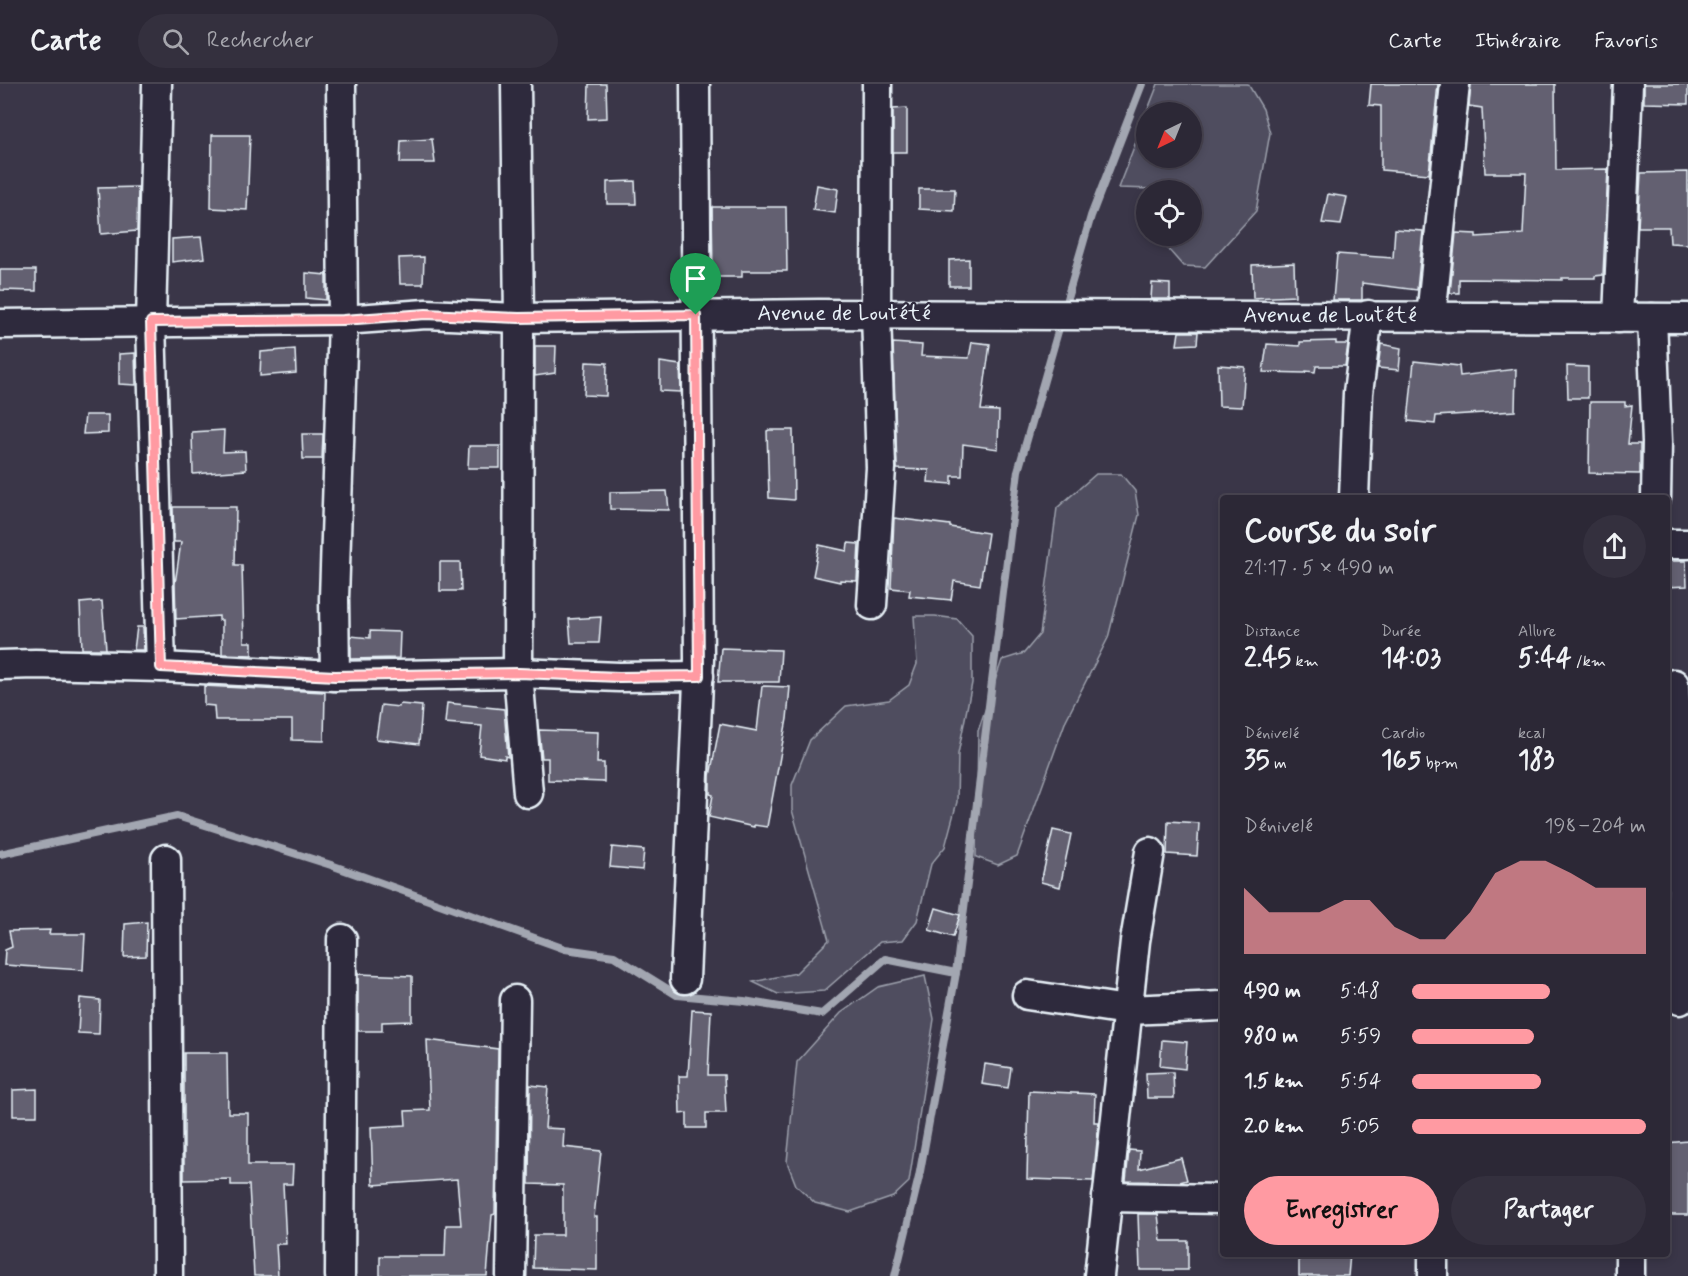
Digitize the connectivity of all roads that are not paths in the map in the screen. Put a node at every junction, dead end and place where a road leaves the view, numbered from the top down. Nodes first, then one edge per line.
1 (157, 84) edge
2 (341, 84) edge
3 (516, 84) edge
4 (695, 84) edge
5 (877, 84) edge
6 (1455, 84) edge
7 (1628, 84) edge
8 (876, 314) junction
9 (696, 315) junction
10 (1368, 315) junction
11 (1431, 317) junction
12 (519, 318) junction
13 (1618, 318) junction
14 (1652, 318) junction
15 (1688, 318) edge
16 (343, 320) junction
17 (151, 322) junction
18 (0, 324) edge
19 (1354, 495) edge
20 (1656, 495) edge
21 (1670, 544) edge
22 (1688, 544) edge
23 (872, 605) dead end
24 (0, 665) edge
25 (161, 667) junction
26 (519, 673) junction
27 (335, 676) junction
28 (699, 676) junction
29 (1676, 684) edge
30 (528, 793) dead end
31 (1150, 852) dead end
32 (166, 859) dead end
33 (342, 939) dead end
34 (685, 979) dead end
35 (1027, 995) dead end
36 (515, 1000) dead end
37 (1678, 1000) edge
38 (1220, 1006) edge
39 (1127, 1010) junction
40 (1107, 1197) junction
41 (1220, 1199) edge
42 (1433, 1257) edge
43 (1630, 1257) edge
44 (168, 1276) edge
45 (340, 1276) edge
46 (511, 1276) edge
47 (1100, 1276) edge
48 (1433, 1276) edge
49 (1630, 1276) edge

1 - 17 street
2 - 16 street
3 - 12 street
4 - 9 street
5 - 8 street
6 - 11 street
7 - 13 street
8 - 9 street, Avenue de Loutété
8 - 10 street, Avenue de Loutété
8 - 23 street
9 - 12 street, Avenue de Loutété
9 - 28 street
10 - 11 street, Avenue de Loutété
10 - 19 street
11 - 13 street, Avenue de Loutété
12 - 16 street, Avenue de Loutété
12 - 26 street
13 - 14 street, Avenue de Loutété
14 - 15 street, Avenue de Loutété
14 - 20 street
16 - 17 street, Avenue de Loutété
16 - 27 street
17 - 18 street, Avenue de Loutété
17 - 25 street
21 - 22 street
24 - 25 street
25 - 27 street
26 - 27 street
26 - 28 street
26 - 30 street
28 - 34 street
29 - 37 street
31 - 39 street
32 - 44 street
33 - 45 street
35 - 39 street
36 - 46 street
38 - 39 street
39 - 40 street
40 - 41 street
40 - 47 street
42 - 48 street
43 - 49 street

